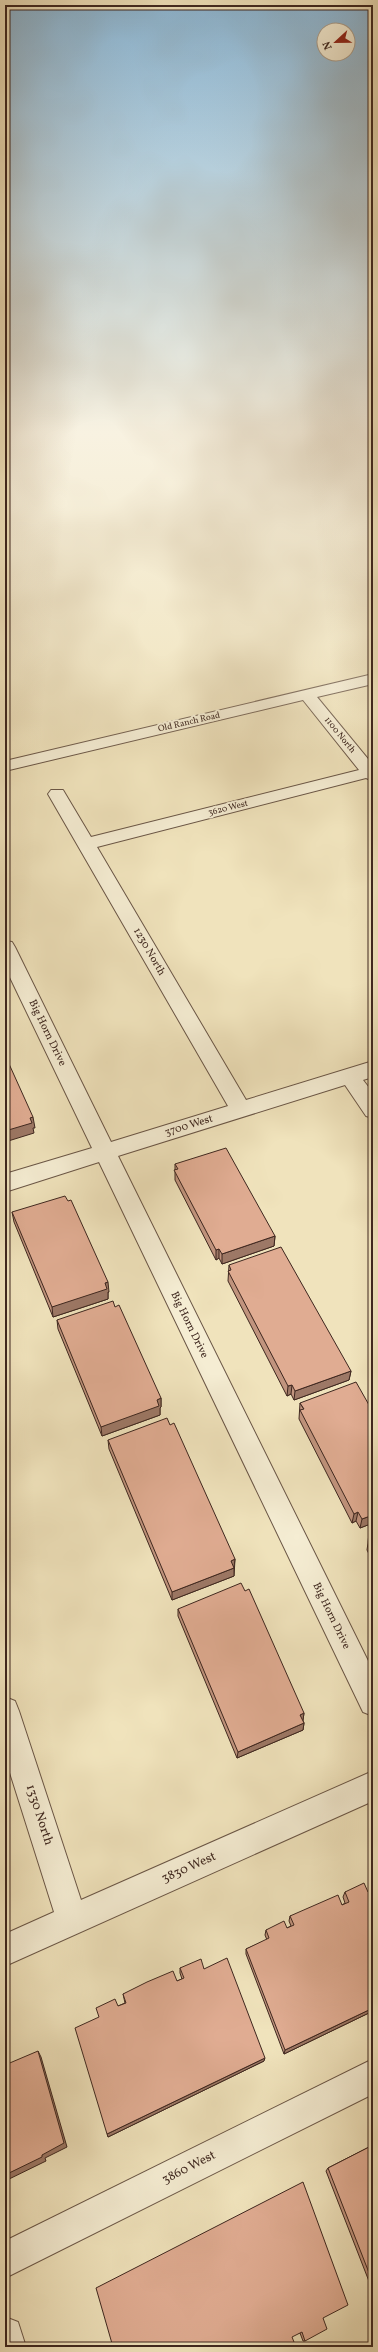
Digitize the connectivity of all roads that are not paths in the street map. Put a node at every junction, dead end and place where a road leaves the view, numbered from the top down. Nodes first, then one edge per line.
1 (373, 678) edge
2 (306, 694) junction
3 (5, 766) edge
4 (371, 774) edge
5 (57, 794) dead end
6 (86, 844) junction
7 (5, 947) edge
8 (373, 1069) edge
9 (350, 1076) junction
10 (241, 1110) junction
11 (373, 1110) edge
12 (105, 1152) junction
13 (5, 1183) edge
14 (373, 1702) edge
15 (5, 1711) edge
16 (373, 1786) edge
17 (72, 1920) junction
18 (5, 1950) edge
19 (373, 2076) edge
20 (5, 2260) edge
21 (5, 2335) edge
22 (8, 2347) edge

1 - 2 street, Old Ranch Road
2 - 3 street, Old Ranch Road
2 - 4 street, 1100 North
4 - 6 street, 3620 West
5 - 6 street, 1230 North
6 - 10 street, 1230 North
7 - 12 street, Big Horn Drive
8 - 9 street, 3700 West
9 - 10 street, 3700 West
9 - 11 street
10 - 12 street, 3700 West
12 - 13 street, 3700 West
12 - 14 street, Big Horn Drive
15 - 17 street, 1330 North
16 - 17 street, 3830 West
17 - 18 street, 3830 West
19 - 20 street, 3860 West
21 - 22 street

